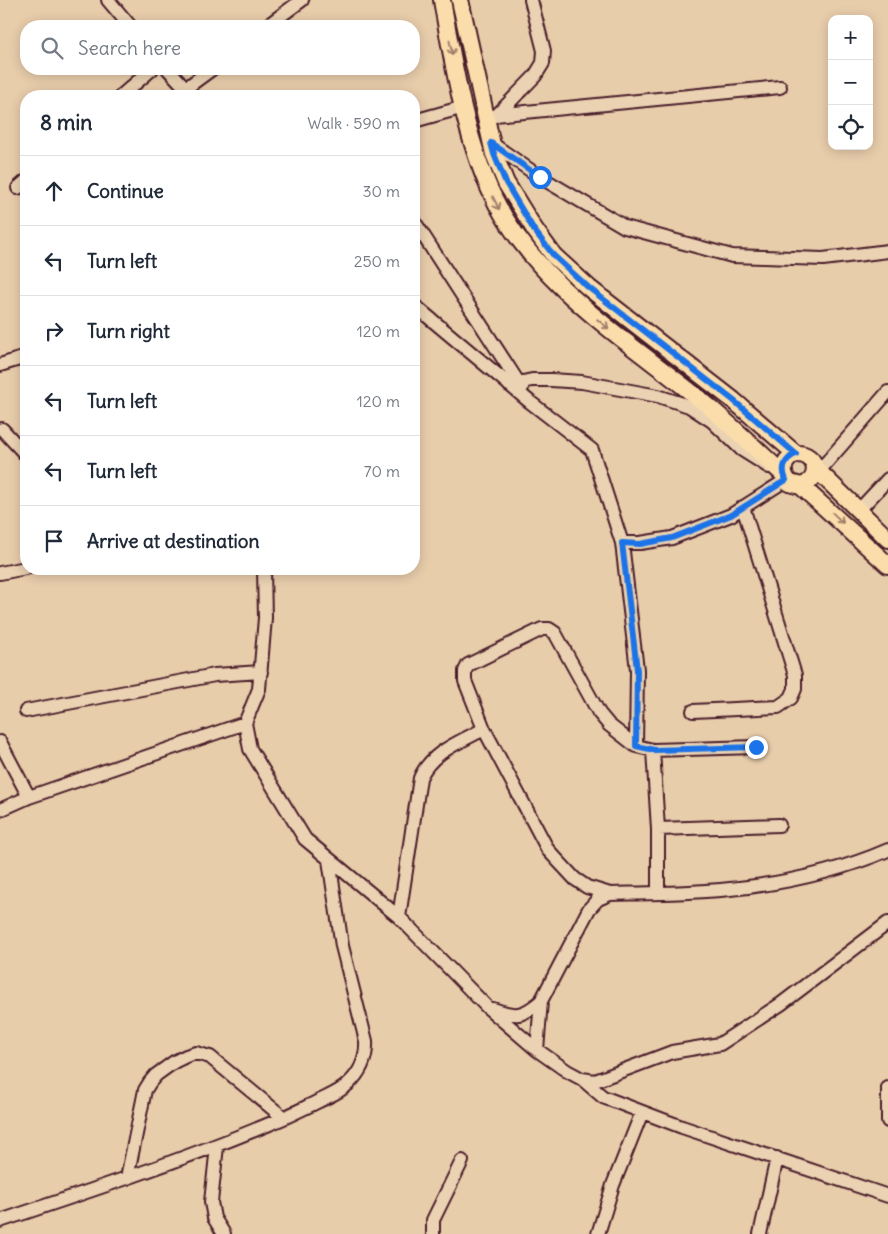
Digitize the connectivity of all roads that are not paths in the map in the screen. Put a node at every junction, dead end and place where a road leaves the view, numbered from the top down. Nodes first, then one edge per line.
1 (108, 0) edge
2 (302, 0) edge
3 (442, 0) edge
4 (460, 0) edge
5 (531, 0) edge
6 (125, 20) edge
7 (275, 20) edge
8 (145, 75) edge
9 (173, 75) edge
10 (206, 75) edge
11 (780, 87) dead end
12 (128, 90) edge
13 (187, 90) edge
14 (191, 90) edge
15 (464, 107) junction
16 (491, 116) junction
17 (420, 118) edge
18 (491, 143) junction
19 (420, 230) edge
20 (888, 251) edge
21 (420, 310) edge
22 (20, 359) edge
23 (0, 365) edge
24 (514, 384) junction
25 (888, 392) edge
26 (2, 429) dead end
27 (20, 448) edge
28 (796, 454) junction
29 (817, 470) junction
30 (789, 479) junction
31 (888, 479) edge
32 (743, 507) junction
33 (859, 510) junction
34 (888, 539) edge
35 (622, 543) junction
36 (888, 565) edge
37 (20, 569) edge
38 (0, 573) edge
39 (264, 575) edge
40 (261, 672) junction
41 (26, 710) dead end
42 (693, 711) dead end
43 (245, 723) junction
44 (484, 730) junction
45 (0, 742) edge
46 (636, 746) junction
47 (756, 747) dead end
48 (654, 750) junction
49 (29, 797) junction
50 (0, 810) edge
51 (779, 824) dead end
52 (658, 829) junction
53 (888, 850) edge
54 (329, 860) junction
55 (658, 893) junction
56 (610, 894) junction
57 (399, 917) junction
58 (888, 923) edge
59 (541, 1001) junction
60 (487, 1008) junction
61 (537, 1050) junction
62 (582, 1079) junction
63 (888, 1088) edge
64 (642, 1112) junction
65 (284, 1118) junction
66 (888, 1121) edge
67 (217, 1146) junction
68 (777, 1158) junction
69 (462, 1160) dead end
70 (127, 1178) junction
71 (888, 1196) edge
72 (0, 1221) edge
73 (224, 1234) edge
74 (433, 1234) edge
75 (598, 1234) edge
76 (760, 1234) edge

1 - 6 street
2 - 7 street
3 -> 15 main road
4 - 16 main road
5 - 16 street
8 - 12 street
9 - 13 street
10 - 14 street
11 - 16 street
15 - 17 street
15 -> 30 main road
16 - 18 main road
18 - 20 street
18 - 28 main road
19 - 24 street
21 - 24 street
22 - 23 street
24 - 30 street
24 - 35 street
25 - 29 street
26 - 27 street
28 - 29 main road
28 - 30 main road
29 - 30 main road
29 - 33 main road
30 - 32 street
30 -> 36 main road
31 - 33 street
32 - 35 street
32 - 42 street
33 - 34 main road
35 - 46 street
37 - 38 street
39 - 40 street
40 - 41 street
40 - 43 street
43 - 49 street
43 - 54 street
44 - 46 street
44 - 56 street
44 - 57 street
45 - 49 street
46 - 48 street
47 - 48 street
48 - 52 street
49 - 50 street
51 - 52 street
52 - 55 street
53 - 55 street
54 - 57 street
54 - 65 street
55 - 56 street
56 - 59 street
57 - 60 street
58 - 62 street
59 - 60 street
59 - 61 street
60 - 61 street
61 - 62 street
62 - 64 street
63 - 66 street
64 - 68 street
64 - 75 street
65 - 67 street
65 - 70 street
67 - 70 street
67 - 73 street
68 - 71 street
68 - 76 street
69 - 74 street
70 - 72 street

